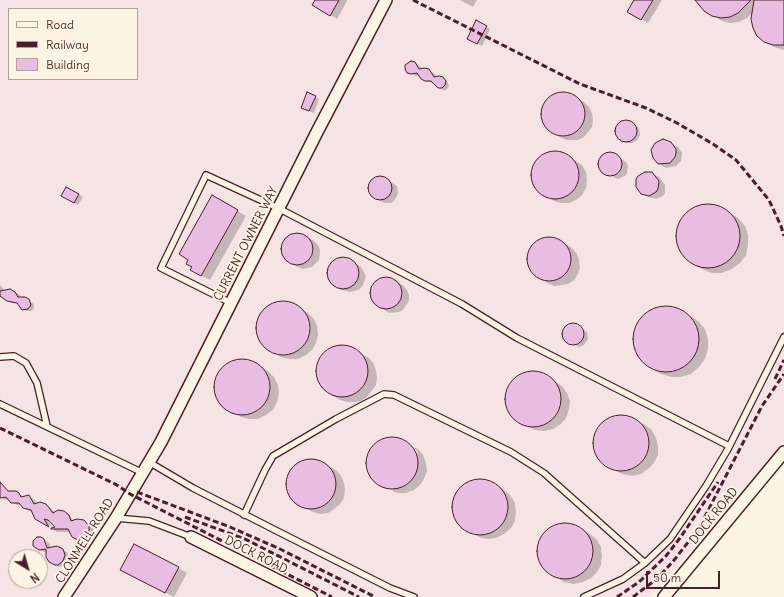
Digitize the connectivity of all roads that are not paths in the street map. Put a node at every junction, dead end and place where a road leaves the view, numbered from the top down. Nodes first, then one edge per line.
1 (386, 0) edge
2 (278, 208) junction
3 (231, 303) junction
4 (784, 337) edge
5 (0, 357) edge
6 (0, 404) edge
7 (47, 426) junction
8 (730, 446) junction
9 (784, 452) edge
10 (150, 462) junction
11 (143, 473) junction
12 (127, 498) joint
13 (244, 515) junction
14 (116, 518) junction
15 (191, 537) joint
16 (645, 563) junction
17 (64, 597) edge
18 (311, 597) edge
19 (414, 597) edge
20 (584, 597) edge
21 (664, 597) edge

1 - 2 street, CURRENT OWNER WAY
2 - 3 street, CURRENT OWNER WAY
2 - 3 lane
2 - 8 lane
3 - 10 street, CURRENT OWNER WAY
4 - 8 lane
5 - 7 lane
6 - 7 lane
7 - 11 lane
8 - 16 lane
9 - 21 street, DOCK ROAD
10 - 11 street, CURRENT OWNER WAY
10 - 13 lane
11 - 12 street, CURRENT OWNER WAY
12 - 14 street, CLONMELL ROAD
13 - 16 lane
13 - 19 lane
14 - 15 lane
14 - 17 street, CLONMELL ROAD
15 - 18 street, DOCK ROAD
16 - 20 lane

